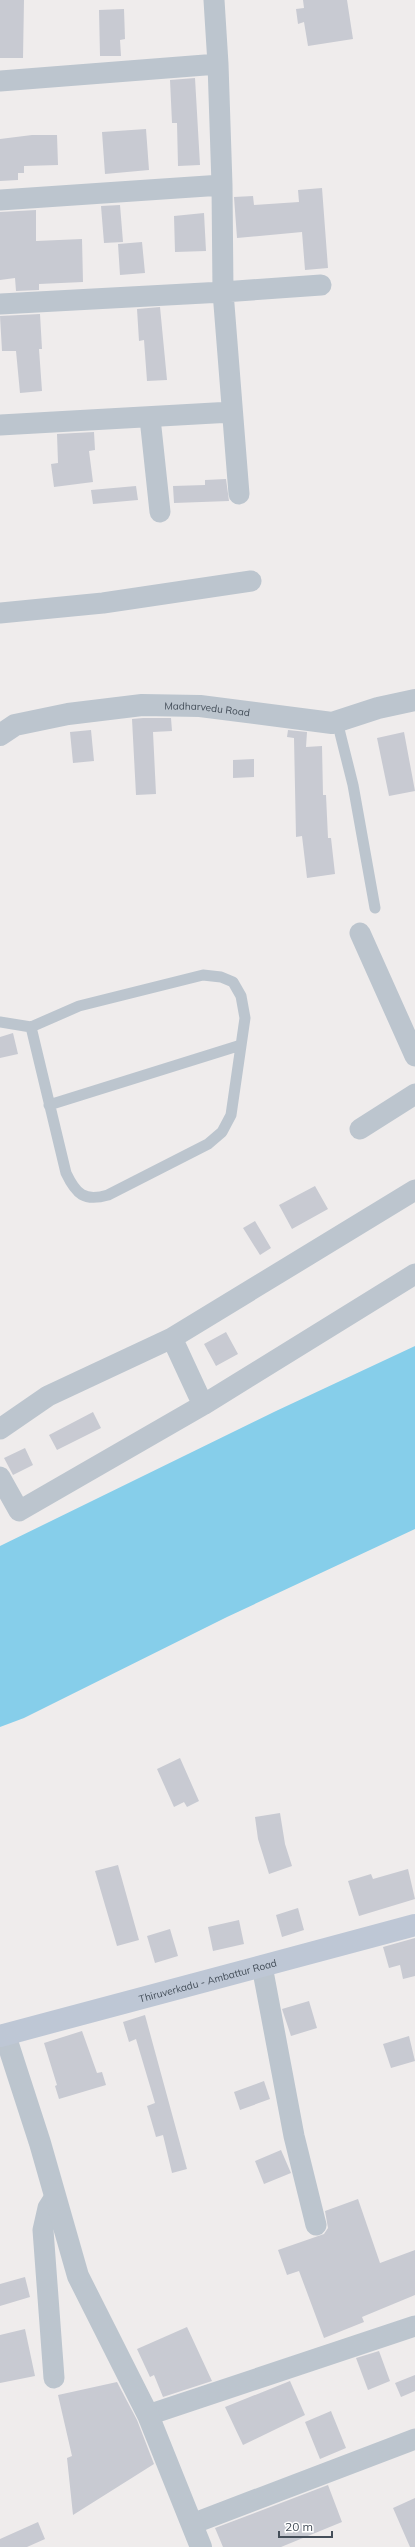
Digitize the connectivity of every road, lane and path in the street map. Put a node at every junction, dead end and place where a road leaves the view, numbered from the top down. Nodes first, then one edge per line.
1 (214, 0) edge
2 (218, 64) junction
3 (0, 80) edge
4 (222, 185) junction
5 (0, 200) edge
6 (321, 285) dead end
7 (223, 292) junction
8 (0, 304) edge
9 (232, 412) junction
10 (150, 418) junction
11 (0, 425) edge
12 (239, 494) dead end
13 (160, 512) dead end
14 (251, 581) dead end
15 (0, 613) edge
16 (415, 700) edge
17 (337, 721) junction
18 (0, 735) edge
19 (375, 908) dead end
20 (360, 933) dead end
21 (0, 1022) edge
22 (31, 1026) junction
23 (241, 1045) junction
24 (415, 1056) edge
25 (415, 1094) edge
26 (49, 1105) junction
27 (360, 1129) dead end
28 (415, 1190) edge
29 (415, 1274) edge
30 (172, 1338) junction
31 (203, 1405) junction
32 (0, 1429) edge
33 (0, 1477) edge
34 (415, 1925) edge
35 (262, 1966) junction
36 (2, 2036) edge
37 (55, 2197) junction
38 (316, 2225) dead end
39 (415, 2326) edge
40 (54, 2378) dead end
41 (148, 2415) junction
42 (415, 2439) edge
43 (192, 2524) junction
44 (201, 2547) edge

1 - 2 street
2 - 3 street
2 - 4 street
4 - 5 street
4 - 7 street
6 - 7 street
7 - 8 street
7 - 9 street
9 - 10 street
9 - 12 street
10 - 11 street
10 - 13 street
14 - 15 street
16 - 17 street, Madharvedu Road
17 - 18 street, Madharvedu Road
17 - 19 lane
20 - 24 street
21 - 22 lane
22 - 23 lane
22 - 26 lane
23 - 26 lane
23 - 26 lane
25 - 27 street
28 - 30 street
29 - 31 street
30 - 31 street
30 - 32 street
31 - 33 street
34 - 35 main road, Thiruverkadu - Ambattur Road
35 - 36 main road, Thiruverkadu - Ambattur Road
35 - 38 street
36 - 37 street
37 - 40 street
37 - 41 street
39 - 41 street
41 - 43 street
42 - 43 street
43 - 44 street

